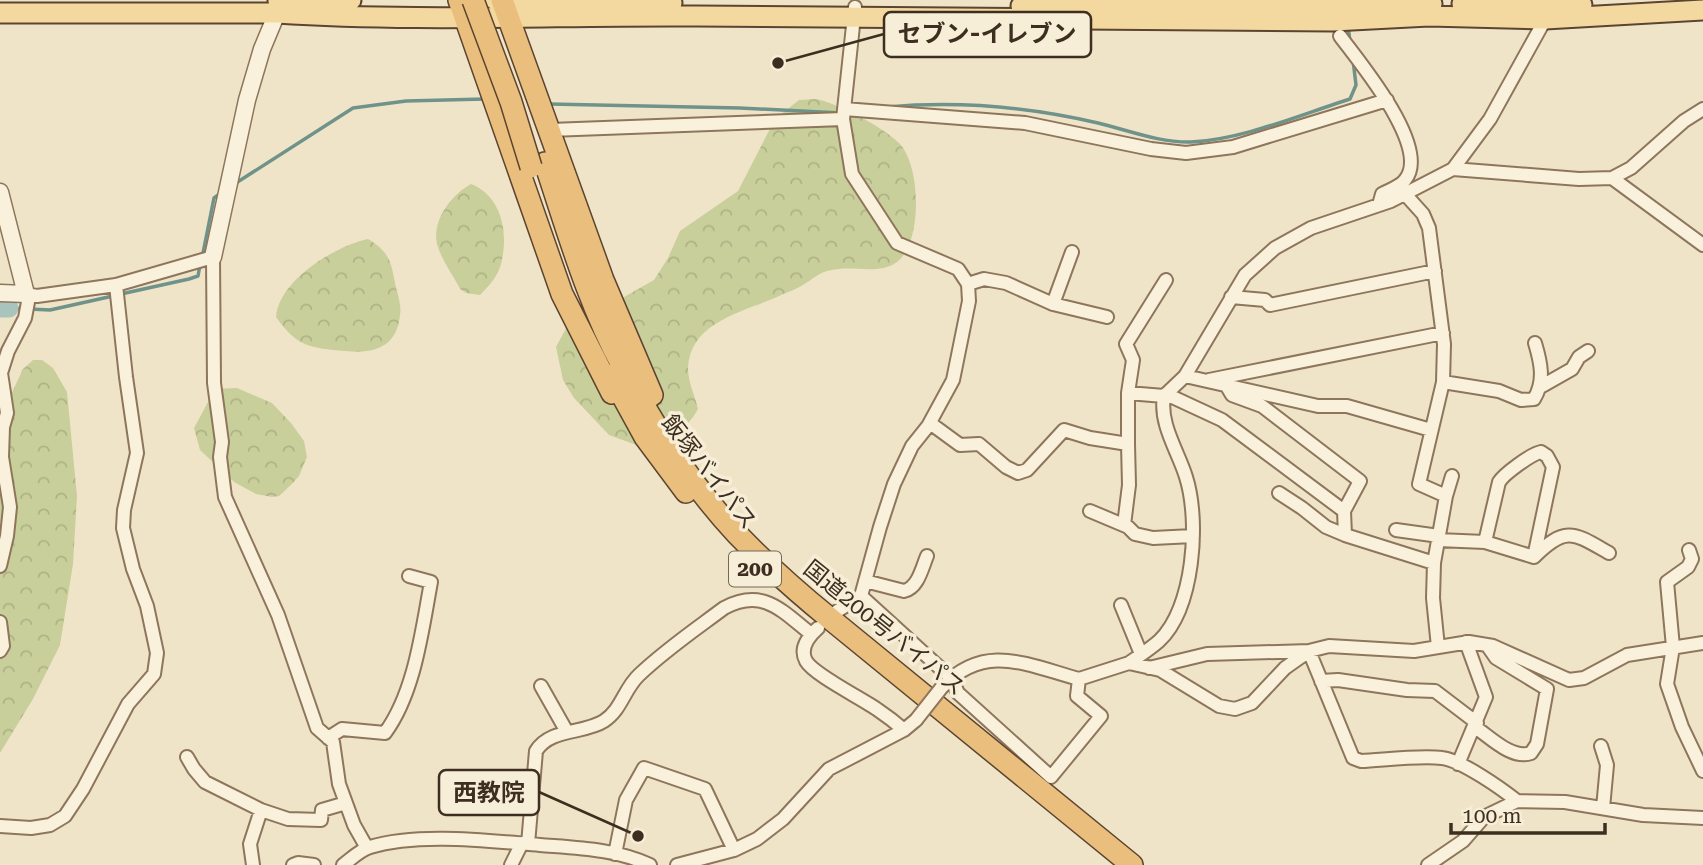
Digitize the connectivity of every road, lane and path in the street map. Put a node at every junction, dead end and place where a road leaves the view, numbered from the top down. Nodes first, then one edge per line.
1 (351, 0) edge
2 (488, 0) edge
3 (495, 0) edge
4 (1670, 0) edge
5 (0, 3) edge
6 (1091, 3) edge
7 (279, 4) edge
8 (466, 6) edge
9 (504, 6) edge
10 (1552, 8) edge
11 (1703, 10) edge
12 (854, 12) junction
13 (0, 13) edge
14 (1340, 15) edge
15 (1387, 100) junction
16 (1703, 108) edge
17 (844, 114) junction
18 (550, 130) junction
19 (538, 165) junction
20 (1453, 169) junction
21 (1612, 178) junction
22 (0, 192) edge
23 (1405, 194) junction
24 (1379, 205) junction
25 (1703, 245) edge
26 (1072, 252) dead end
27 (214, 257) junction
28 (1435, 271) junction
29 (1166, 280) dead end
30 (968, 284) junction
31 (117, 285) junction
32 (0, 293) edge
33 (26, 294) junction
34 (1231, 297) junction
35 (1053, 304) junction
36 (1107, 317) dead end
37 (1443, 332) junction
38 (1535, 343) dead end
39 (1588, 351) dead end
40 (1185, 376) junction
41 (1206, 381) junction
42 (1443, 382) junction
43 (1226, 385) junction
44 (1542, 386) junction
45 (1128, 393) junction
46 (1165, 395) junction
47 (930, 424) junction
48 (1432, 430) junction
49 (645, 437) junction
50 (1128, 444) junction
51 (673, 449) junction
52 (1452, 476) dead end
53 (1279, 493) dead end
54 (1446, 496) junction
55 (1090, 511) dead end
56 (1344, 511) junction
57 (1124, 525) junction
58 (1396, 530) dead end
59 (1345, 535) junction
60 (1193, 536) junction
61 (1438, 538) junction
62 (1485, 542) junction
63 (1689, 550) dead end
64 (1609, 552) dead end
65 (927, 556) dead end
66 (1534, 557) junction
67 (1434, 563) junction
68 (0, 566) edge
69 (409, 576) dead end
70 (865, 581) junction
71 (861, 596) junction
72 (1121, 605) dead end
73 (0, 621) edge
74 (819, 626) junction
75 (1466, 642) junction
76 (1703, 643) edge
77 (1487, 645) junction
78 (1438, 647) junction
79 (1673, 647) junction
80 (0, 651) edge
81 (1309, 651) junction
82 (1141, 654) junction
83 (1129, 663) junction
84 (1149, 668) junction
85 (1079, 679) junction
86 (1321, 681) junction
87 (947, 683) junction
88 (541, 686) dead end
89 (1476, 725) junction
90 (904, 730) junction
91 (566, 732) junction
92 (328, 738) junction
93 (1601, 746) dead end
94 (187, 757) dead end
95 (1458, 764) junction
96 (1703, 771) edge
97 (1517, 801) junction
98 (346, 803) junction
99 (1603, 808) junction
100 (261, 810) junction
101 (1703, 818) edge
102 (0, 826) edge
103 (525, 844) junction
104 (367, 848) junction
105 (734, 850) junction
106 (615, 854) junction
107 (253, 865) edge
108 (293, 865) edge
109 (314, 865) edge
110 (343, 865) edge
111 (512, 865) edge
112 (650, 865) edge
113 (677, 865) edge
114 (1114, 865) edge
115 (1132, 865) edge
116 (1428, 865) edge

1 - 7 main road
2 - 19 highway, 200
3 - 9 main road
4 - 10 main road
5 - 7 main road
6 - 12 main road
6 - 14 main road
7 - 8 main road
7 - 13 main road
7 - 27 street
8 - 9 main road
8 - 19 highway, 200, bridge
8 - 49 highway
9 - 12 main road
9 - 18 highway
10 - 11 main road
10 - 14 main road
10 - 20 street
12 - 14 main road
12 - 17 street
14 - 15 street
15 - 17 street
15 - 24 street
16 - 21 street
17 - 18 street
17 - 30 street
18 - 51 highway
19 - 49 highway, 飯塚バイパス / 200
19 - 51 highway, 国道200号バイパス / 200
20 - 21 street
20 - 23 street
21 - 25 street
22 - 33 street
23 - 24 street
23 - 28 street
24 - 34 street
26 - 35 street
27 - 31 street
27 - 92 street
28 - 34 street
28 - 37 street
29 - 45 street
30 - 35 street
30 - 47 street
31 - 33 street
31 - 102 street
32 - 33 street
33 - 68 street
34 - 40 street
35 - 36 street
37 - 41 street
37 - 42 street
38 - 44 street
39 - 44 street
40 - 41 street
40 - 46 street
41 - 43 street
42 - 44 street
42 - 48 street
43 - 48 street
43 - 56 street
45 - 46 street
45 - 50 street
46 - 56 street
46 - 60 street
47 - 50 street
47 - 70 street
48 - 54 street
49 - 74 highway, 飯塚バイパス / 200
50 - 57 street
51 - 74 highway, 国道200号バイパス / 200
52 - 54 street
53 - 59 street
54 - 61 street
55 - 57 street
56 - 59 street
57 - 60 street
58 - 61 street
59 - 67 street
60 - 82 street
61 - 62 street
61 - 67 street
62 - 66 street
62 - 66 street
63 - 79 street
64 - 66 street
65 - 70 street
67 - 78 street
69 - 92 street
70 - 71 street
71 - 74 street
71 - 87 street
72 - 82 street
73 - 80 street
74 - 90 street
74 - 91 street
74 - 114 highway, 飯塚バイパス / 200
74 - 115 highway, 国道200号バイパス / 200
75 - 77 street
75 - 78 street
75 - 89 street
76 - 79 street
77 - 79 street
77 - 89 street
78 - 81 street
79 - 96 street
81 - 84 street
81 - 84 street
81 - 86 street
82 - 83 street
83 - 84 street
83 - 85 street
85 - 87 street
85 - 87 street
86 - 89 street
86 - 95 street
87 - 90 street, bridge
88 - 91 street
89 - 95 street
90 - 105 street
91 - 103 street
92 - 98 street
93 - 99 street
94 - 100 street
95 - 97 street
97 - 99 street
97 - 116 street
98 - 100 street
98 - 104 street
99 - 101 street
100 - 107 street
103 - 104 street
103 - 106 street
103 - 111 street
104 - 110 street
105 - 106 street
105 - 113 street
106 - 112 street
108 - 109 street

